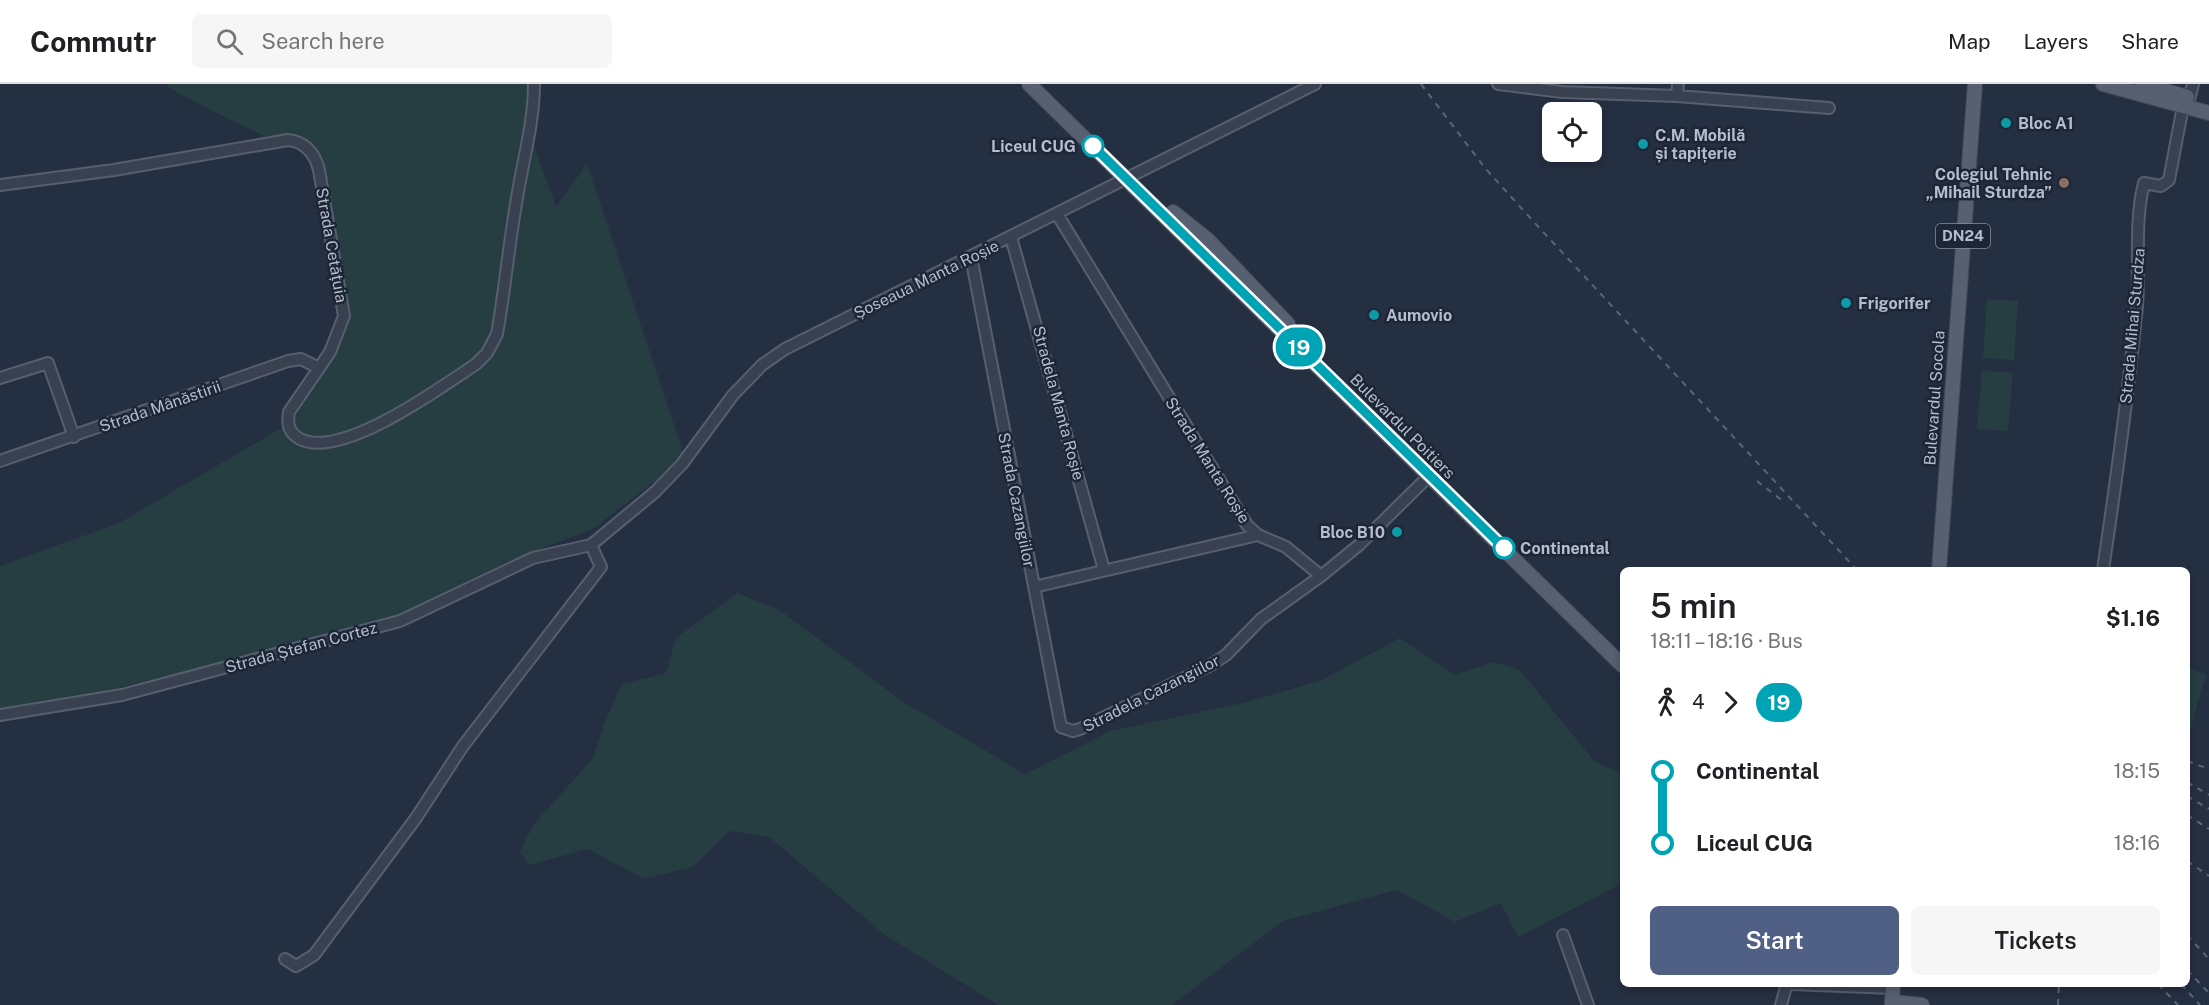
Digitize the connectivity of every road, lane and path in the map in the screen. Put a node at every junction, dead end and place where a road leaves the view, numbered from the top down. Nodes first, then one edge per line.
1 (534, 84) edge
2 (1029, 84) edge
3 (1042, 84) edge
4 (1315, 84) edge
5 (1498, 84) edge
6 (1678, 84) edge
7 (1966, 84) edge
8 (1975, 84) edge
9 (2103, 84) edge
10 (2142, 84) edge
11 (2193, 84) edge
12 (1677, 96) junction
13 (2187, 104) junction
14 (2209, 104) edge
15 (1829, 108) dead end
16 (2209, 113) edge
17 (1130, 176) junction
18 (0, 185) edge
19 (1057, 214) junction
20 (1011, 237) junction
21 (968, 258) junction
22 (319, 368) junction
23 (0, 378) edge
24 (1947, 389) junction
25 (74, 437) junction
26 (0, 461) edge
27 (1433, 472) junction
28 (1258, 535) junction
29 (591, 545) junction
30 (1930, 567) edge
31 (1939, 567) edge
32 (2103, 567) edge
33 (1104, 570) junction
34 (1321, 576) junction
35 (1034, 587) junction
36 (1620, 651) edge
37 (1620, 663) edge
38 (0, 715) edge
39 (1563, 935) dead end
40 (285, 959) dead end
41 (1786, 987) edge
42 (1806, 987) edge
43 (1896, 996) edge
44 (1588, 1005) edge
45 (1781, 1005) edge
46 (1922, 1005) edge

1 - 22 street, Strada Cetățuia
2 - 17 main road, Bulevardul Poitiers
3 - 17 main road, Bulevardul Poitiers
4 - 17 street, Șoseaua Manta Roșie
5 - 12 street
6 - 12 street
7 - 24 main road, Bulevardul Socola / DN24
8 - 24 main road, Bulevardul Socola / DN24
9 - 13 main road
10 - 13 main road
11 - 13 street
12 - 15 street
13 - 14 main road
13 - 16 main road
13 - 32 street, Strada Mihai Sturdza
17 - 19 street, Șoseaua Manta Roșie
17 - 27 main road, Bulevardul Poitiers
18 - 22 street, Strada Cetățuia
19 - 20 street, Șoseaua Manta Roșie
19 - 28 street, Strada Manta Roșie
20 - 21 street, Șoseaua Manta Roșie
20 - 33 street, Stradela Manta Roșie
21 - 29 street, Șoseaua Manta Roșie
21 - 35 street, Strada Cazangiilor
22 - 25 street, Strada Mânăstirii
23 - 25 street
24 - 30 main road, Bulevardul Socola / DN24
24 - 31 main road, Bulevardul Socola / DN24
25 - 26 street, Strada Mânăstirii
27 - 34 street
27 - 36 main road, Bulevardul Poitiers
27 - 37 main road, Bulevardul Poitiers
28 - 33 street, Strada Cazangiilor
28 - 34 street, Strada Manta Roșie
29 - 38 street, Strada Ștefan Cortez
29 - 40 street
33 - 35 street, Strada Cazangiilor
34 - 35 street, Stradela Cazangiilor
39 - 44 street
41 - 45 street
42 - 43 street
43 - 46 main road

